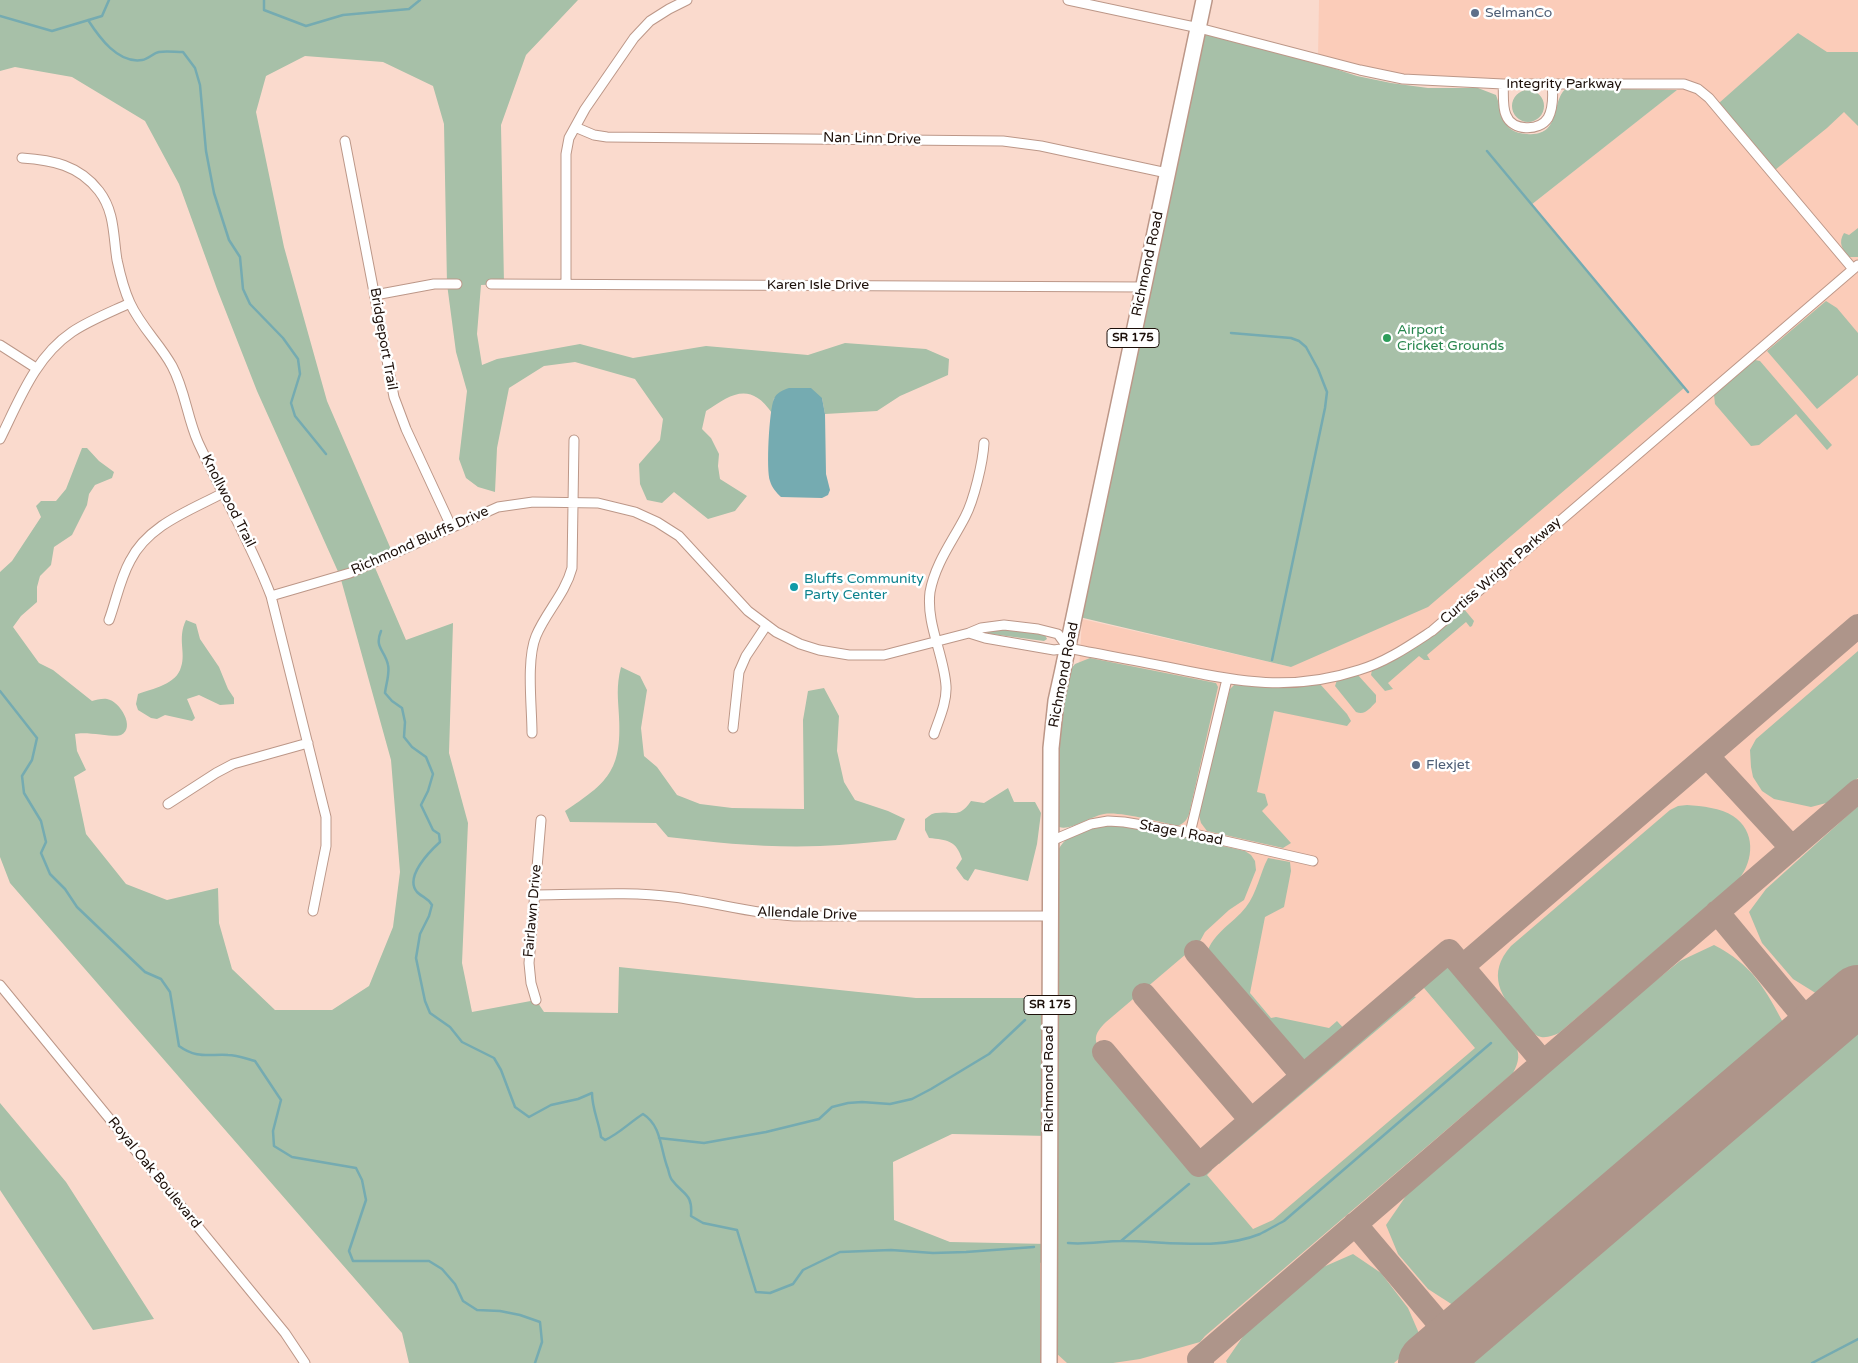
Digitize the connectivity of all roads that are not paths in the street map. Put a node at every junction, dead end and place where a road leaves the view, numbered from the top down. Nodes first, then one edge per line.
1 (687, 0) edge
2 (1068, 0) edge
3 (1204, 0) edge
4 (1199, 28) junction
5 (1552, 83) junction
6 (1503, 84) junction
7 (575, 127) junction
8 (345, 141) dead end
9 (22, 158) dead end
10 (1168, 173) junction
11 (1856, 267) edge
12 (457, 284) dead end
13 (492, 284) dead end
14 (566, 284) junction
15 (1144, 287) junction
16 (375, 295) junction
17 (130, 303) junction
18 (0, 345) edge
19 (36, 368) junction
20 (0, 439) edge
21 (574, 440) dead end
22 (984, 443) dead end
23 (223, 493) junction
24 (574, 502) junction
25 (451, 526) junction
26 (271, 596) junction
27 (110, 620) dead end
28 (766, 626) junction
29 (968, 633) junction
30 (936, 641) junction
31 (1068, 648) junction
32 (1227, 679) junction
33 (733, 728) dead end
34 (532, 733) dead end
35 (934, 734) dead end
36 (308, 743) junction
37 (168, 804) dead end
38 (541, 820) dead end
39 (1190, 834) junction
40 (1051, 841) junction
41 (1313, 861) dead end
42 (535, 895) junction
43 (313, 911) dead end
44 (1050, 916) junction
45 (0, 985) edge
46 (536, 1000) dead end
47 (305, 1363) edge
48 (1049, 1363) edge

1 - 7 street
2 - 4 street, Integrity Parkway
3 - 4 main road, Richmond Road / SR 175
4 - 6 street, Integrity Parkway
4 - 10 main road, Richmond Road / SR 175
5 - 6 street, Integrity Parkway
5 - 6 street
5 - 11 street, Integrity Parkway
7 - 10 street, Nan Linn Drive
7 - 14 street
8 - 16 street, Bridgeport Trail
9 - 17 street, Knollwood Trail
10 - 15 main road, Richmond Road / SR 175
11 - 32 street, Curtiss Wright Parkway
12 - 16 street
13 - 14 street, Karen Isle Drive
14 - 15 street, Karen Isle Drive
15 - 31 main road, Richmond Road / SR 175
16 - 25 street, Bridgeport Trail
17 - 19 street
17 - 23 street, Knollwood Trail
18 - 19 street
19 - 20 street
21 - 24 street
22 - 30 street
23 - 26 street, Knollwood Trail
23 - 27 street
24 - 25 street, Richmond Bluffs Drive
24 - 28 street, Richmond Bluffs Drive
24 - 34 street
25 - 26 street, Richmond Bluffs Drive
26 - 36 street, Knollwood Trail
28 - 30 street, Richmond Bluffs Drive
28 - 33 street
29 - 30 street, Richmond Bluffs Drive
29 - 31 street, Curtiss Wright Parkway
29 - 31 street, Richmond Bluffs Drive
30 - 35 street
31 - 32 street, Curtiss Wright Parkway
31 - 40 main road, Richmond Road / SR 175
32 - 39 street
36 - 37 street
36 - 43 street, Knollwood Trail
38 - 42 street, Fairlawn Drive
39 - 40 street, Stage I Road
39 - 41 street, Stage I Road
40 - 44 main road, Richmond Road / SR 175
42 - 44 street, Allendale Drive
42 - 46 street, Fairlawn Drive
44 - 48 main road, Richmond Road / SR 175
45 - 47 street, Royal Oak Boulevard

